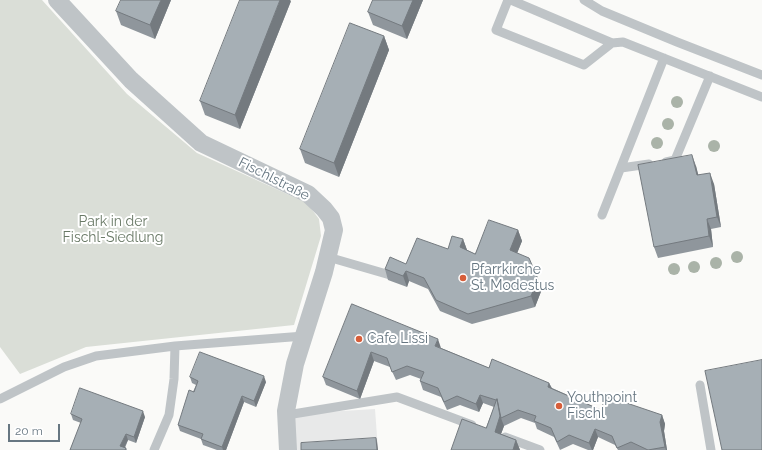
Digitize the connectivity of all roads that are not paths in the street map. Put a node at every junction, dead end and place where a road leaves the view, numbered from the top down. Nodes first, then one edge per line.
1 (57, 0) edge
2 (510, 0) edge
3 (584, 0) edge
4 (612, 43) junction
5 (664, 58) junction
6 (762, 75) edge
7 (710, 76) junction
8 (762, 97) edge
9 (621, 168) junction
10 (602, 215) dead end
11 (328, 257) junction
12 (390, 276) edge
13 (304, 336) junction
14 (175, 346) junction
15 (700, 385) dead end
16 (0, 399) edge
17 (286, 418) junction
18 (478, 427) edge
19 (501, 436) edge
20 (154, 450) edge
21 (288, 450) edge
22 (540, 450) edge
23 (711, 450) edge

1 - 11 street, Fischlstraße
2 - 4 lane
2 - 4 lane
3 - 6 lane
4 - 5 lane
5 - 7 lane
5 - 9 lane
7 - 8 lane
7 - 9 lane
9 - 10 lane
11 - 12 lane
11 - 13 street, Fischlstraße
13 - 14 lane
13 - 17 street, Fischlstraße
14 - 16 lane
14 - 20 lane
15 - 23 lane
17 - 18 lane
17 - 21 street, Fischlstraße
19 - 22 lane

